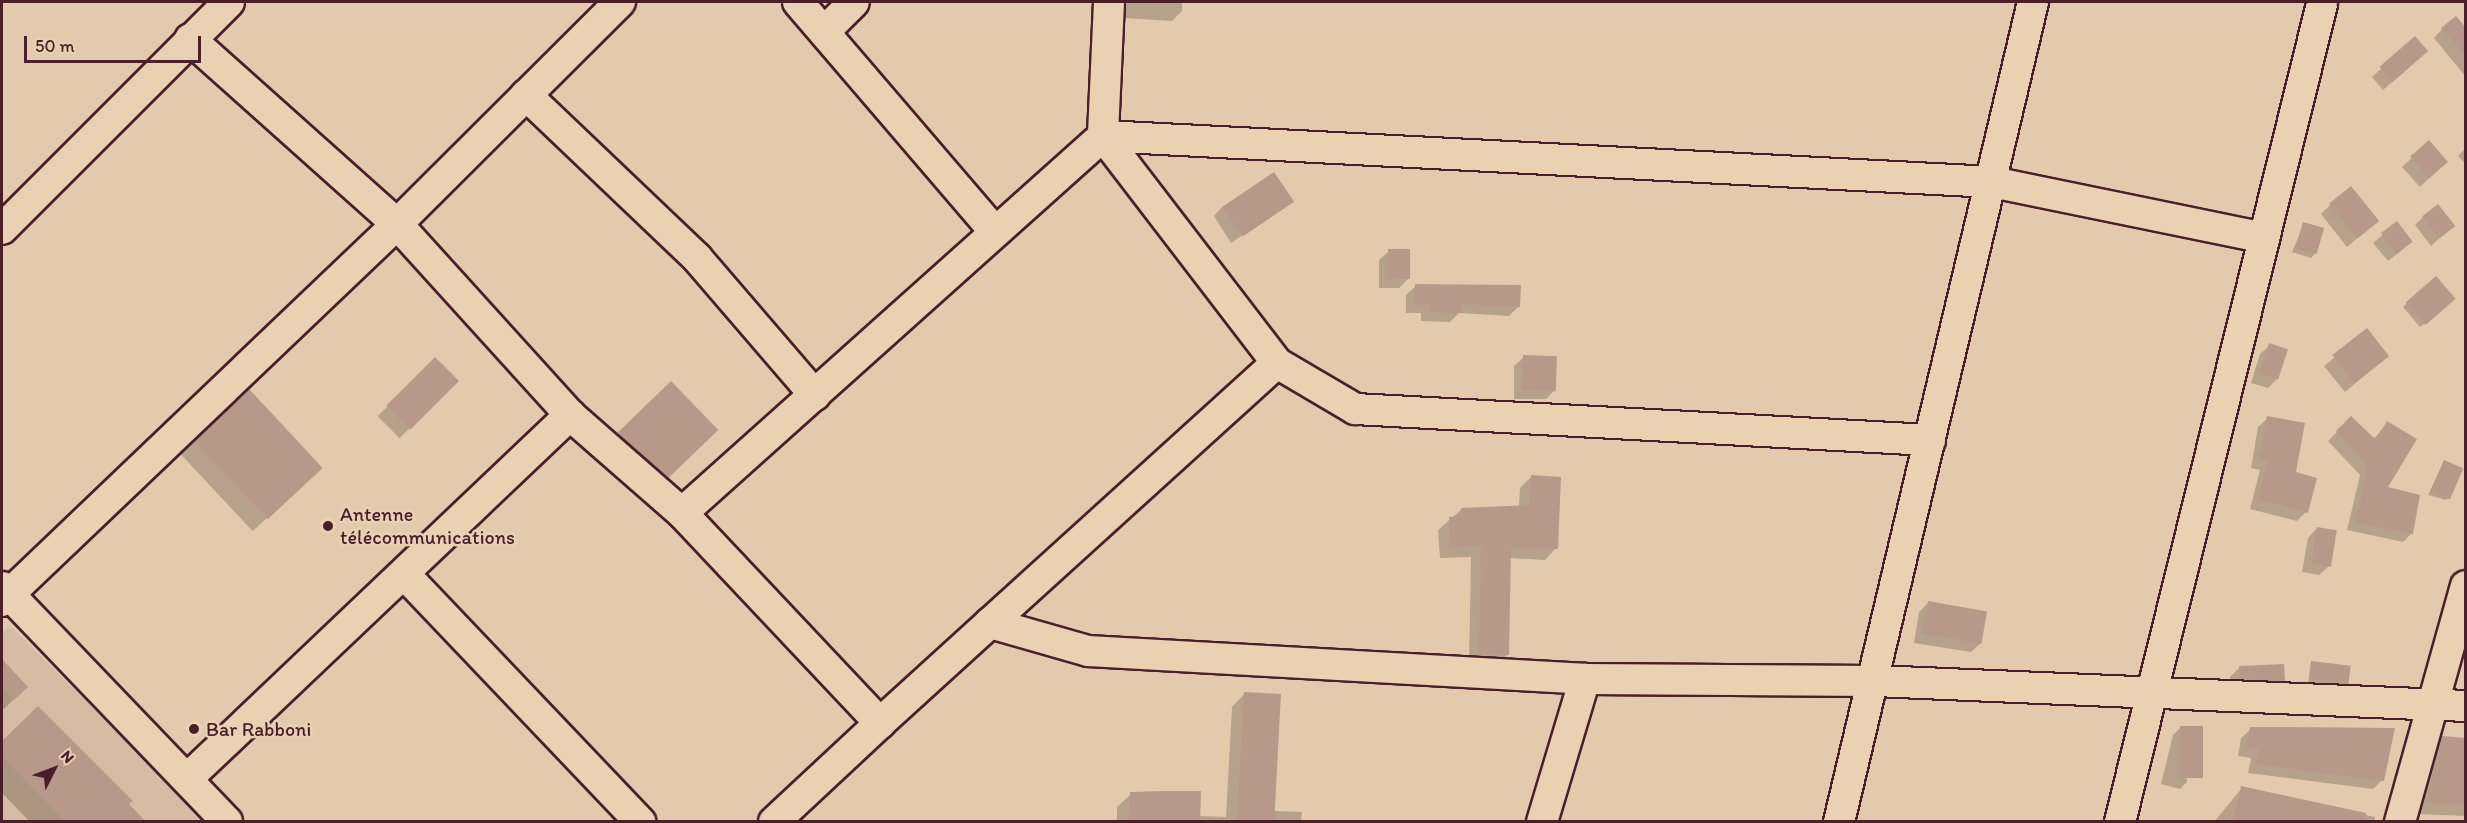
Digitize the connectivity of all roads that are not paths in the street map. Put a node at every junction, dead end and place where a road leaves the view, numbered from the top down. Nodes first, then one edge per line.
1 (229, 2) edge
2 (620, 2) edge
3 (798, 2) edge
4 (854, 2) edge
5 (1109, 2) edge
6 (2033, 2) edge
7 (2322, 4) dead end
8 (824, 32) junction
9 (190, 39) junction
10 (526, 95) junction
11 (1103, 136) junction
12 (1992, 182) junction
13 (397, 224) junction
14 (2, 229) edge
15 (994, 231) junction
16 (2264, 238) junction
17 (1277, 363) junction
18 (815, 395) junction
19 (570, 415) junction
20 (1930, 440) junction
21 (682, 513) junction
22 (406, 576) junction
23 (2466, 585) edge
24 (4, 595) edge
25 (990, 623) junction
26 (1585, 679) junction
27 (1875, 681) junction
28 (2151, 695) junction
29 (2432, 705) junction
30 (2466, 706) edge
31 (880, 723) junction
32 (189, 777) junction
33 (227, 822) edge
34 (640, 822) edge
35 (774, 822) edge
36 (1542, 822) edge
37 (1839, 822) edge
38 (2120, 822) edge
39 (2400, 822) edge

1 - 9 street
2 - 10 street
3 - 8 street
4 - 8 street
5 - 11 street
6 - 12 street
7 - 16 street
8 - 15 street
9 - 13 street
9 - 14 street
10 - 13 street
10 - 18 street
11 - 12 street
11 - 15 street
11 - 17 street
12 - 16 street
12 - 20 street
13 - 19 street
13 - 24 street
15 - 18 street
16 - 28 street
17 - 20 street
17 - 25 street
18 - 21 street
19 - 21 street
19 - 22 street
20 - 27 street
21 - 31 street
22 - 32 street
22 - 34 street
23 - 29 street
24 - 32 street
25 - 26 street
25 - 31 street
26 - 27 street
26 - 36 street
27 - 28 street
27 - 37 street
28 - 29 street
28 - 38 street
29 - 30 street
29 - 39 street
31 - 35 street
32 - 33 street

